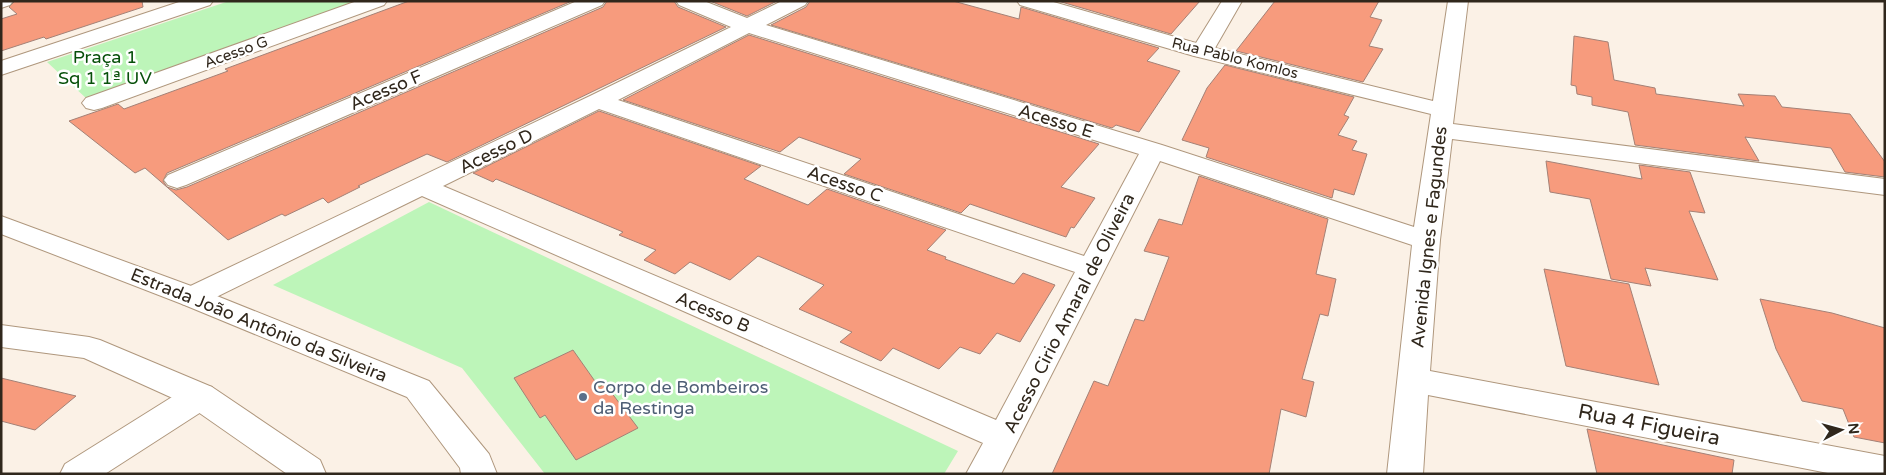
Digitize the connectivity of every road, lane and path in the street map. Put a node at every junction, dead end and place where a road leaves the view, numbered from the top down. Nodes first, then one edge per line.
1 (203, 1) edge
2 (377, 1) edge
3 (595, 1) edge
4 (686, 1) edge
5 (798, 1) edge
6 (1027, 1) edge
7 (1232, 1) edge
8 (1458, 1) edge
9 (750, 27) junction
10 (1202, 51) junction
11 (1, 68) edge
12 (598, 101) junction
13 (94, 103) dead end
14 (1442, 120) junction
15 (1153, 150) junction
16 (177, 180) dead end
17 (423, 187) junction
18 (1885, 187) edge
19 (1, 224) edge
20 (1426, 240) junction
21 (1092, 268) junction
22 (192, 297) junction
23 (1, 336) edge
24 (1414, 380) junction
25 (200, 396) junction
26 (1004, 438) junction
27 (1885, 470) edge
28 (77, 474) edge
29 (309, 474) edge
30 (479, 474) edge
31 (983, 474) edge
32 (1405, 474) edge

1 - 11 street
2 - 13 street, Acesso G
3 - 16 street, Acesso F
4 - 9 street, Acesso E
5 - 9 street, Acesso D
6 - 10 street, Rua Pablo Komlos
7 - 10 street
8 - 14 street, Avenida Ignes e Fagundes
9 - 12 street, Acesso D
9 - 15 street, Acesso E
10 - 14 street, Rua Pablo Komlos
12 - 17 street, Acesso D
12 - 21 street, Acesso C
14 - 18 street, Rua Pablo Komlos
14 - 20 street, Avenida Ignes e Fagundes
15 - 20 street, Acesso E
15 - 21 street, Acesso Cirio Amaral de Oliveira
17 - 22 street, Acesso D
17 - 26 street, Acesso B
19 - 22 street, Estrada João Antônio da Silveira
20 - 24 street, Avenida Ignes e Fagundes
21 - 26 street, Acesso Cirio Amaral de Oliveira
22 - 30 street, Estrada João Antônio da Silveira
23 - 25 street
24 - 27 street, Rua 4 Figueira
24 - 32 street, Avenida Ignes e Fagundes
25 - 28 street
25 - 29 street
26 - 31 street, Acesso Cirio Amaral de Oliveira

